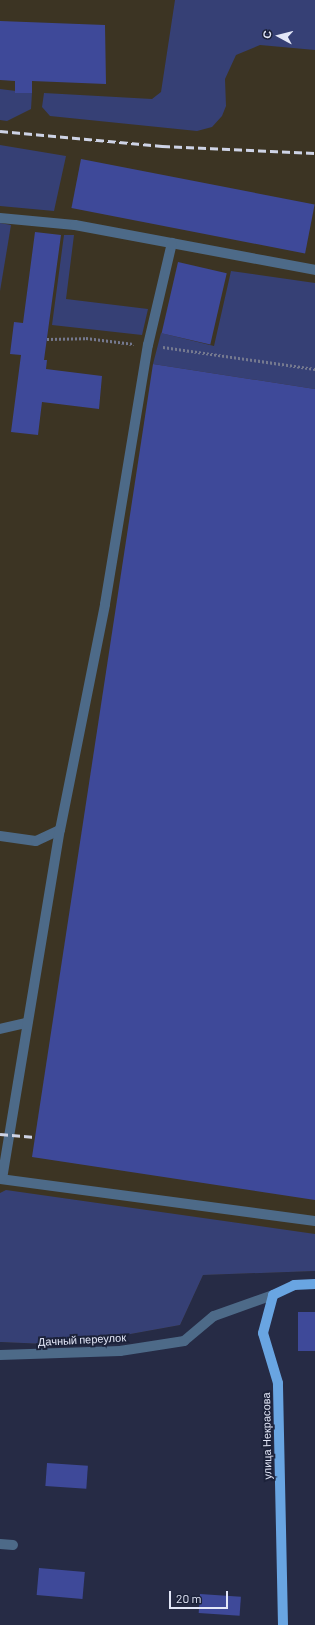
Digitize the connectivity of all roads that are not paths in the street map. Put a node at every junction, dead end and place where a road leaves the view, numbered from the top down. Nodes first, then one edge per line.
1 (0, 218) edge
2 (172, 243) junction
3 (315, 270) edge
4 (60, 830) junction
5 (0, 836) edge
6 (27, 1024) junction
7 (0, 1029) edge
8 (1, 1179) edge
9 (315, 1221) edge
10 (315, 1284) edge
11 (273, 1294) junction
12 (0, 1355) edge
13 (0, 1544) edge
14 (13, 1545) dead end
15 (283, 1625) edge

1 - 2 street
2 - 3 street
2 - 4 street
4 - 5 street
4 - 6 street
6 - 7 street
6 - 8 street
8 - 9 street
10 - 11 main road
11 - 12 street, Дачный переулок
11 - 15 main road, улица Некрасова
13 - 14 street

